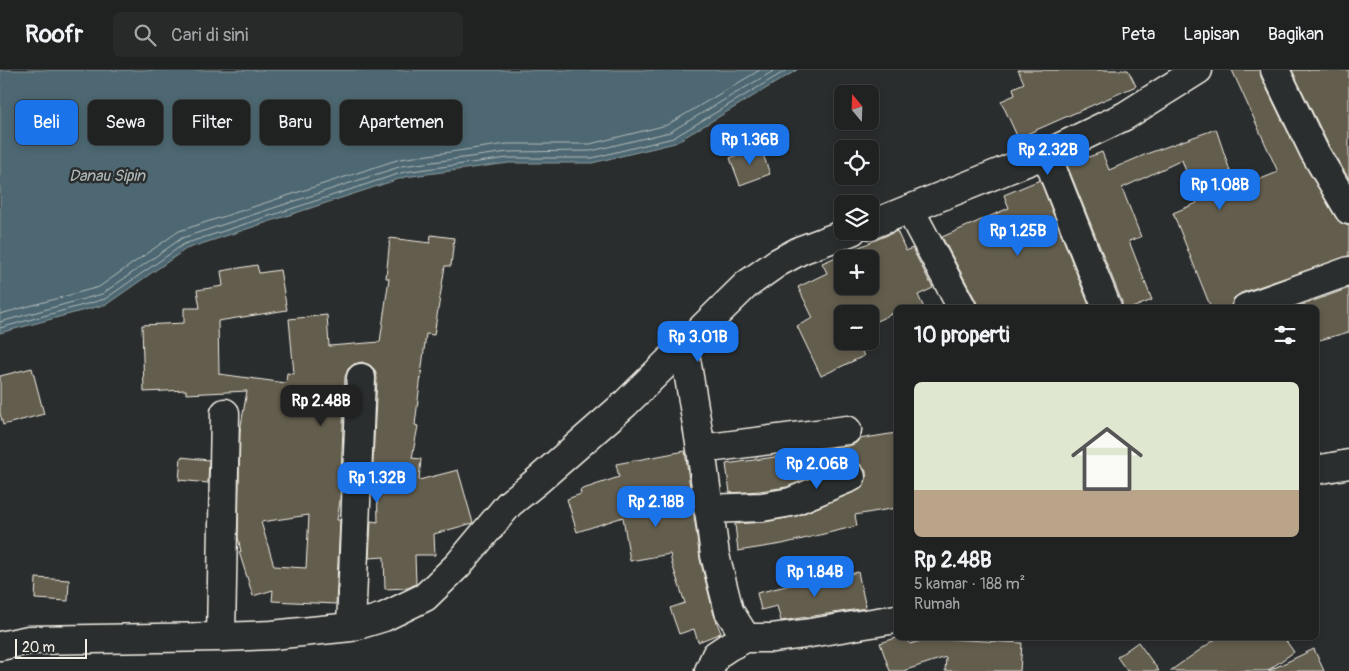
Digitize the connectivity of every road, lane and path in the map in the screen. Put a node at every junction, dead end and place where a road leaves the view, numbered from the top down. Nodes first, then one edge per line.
1 (1198, 70) edge
2 (1275, 70) edge
3 (1046, 154) junction
4 (910, 210) junction
5 (1349, 210) edge
6 (879, 222) edge
7 (834, 238) edge
8 (1349, 271) edge
9 (960, 305) edge
10 (1106, 305) edge
11 (1254, 305) edge
12 (684, 346) junction
13 (361, 378) dead end
14 (225, 413) dead end
15 (847, 430) dead end
16 (700, 449) junction
17 (1349, 464) edge
18 (1319, 469) edge
19 (851, 478) dead end
20 (708, 509) junction
21 (894, 619) edge
22 (351, 627) junction
23 (221, 638) junction
24 (746, 638) junction
25 (0, 646) edge
26 (709, 671) edge

1 - 3 street
2 - 5 street
3 - 4 street
3 - 10 street
4 - 6 street
4 - 9 street
7 - 12 street
8 - 11 street
12 - 16 street
12 - 22 street
13 - 22 street
14 - 23 street
15 - 16 street
16 - 20 street
17 - 18 street
19 - 20 street
20 - 24 street
21 - 24 street
22 - 23 street
23 - 25 street
24 - 26 street

